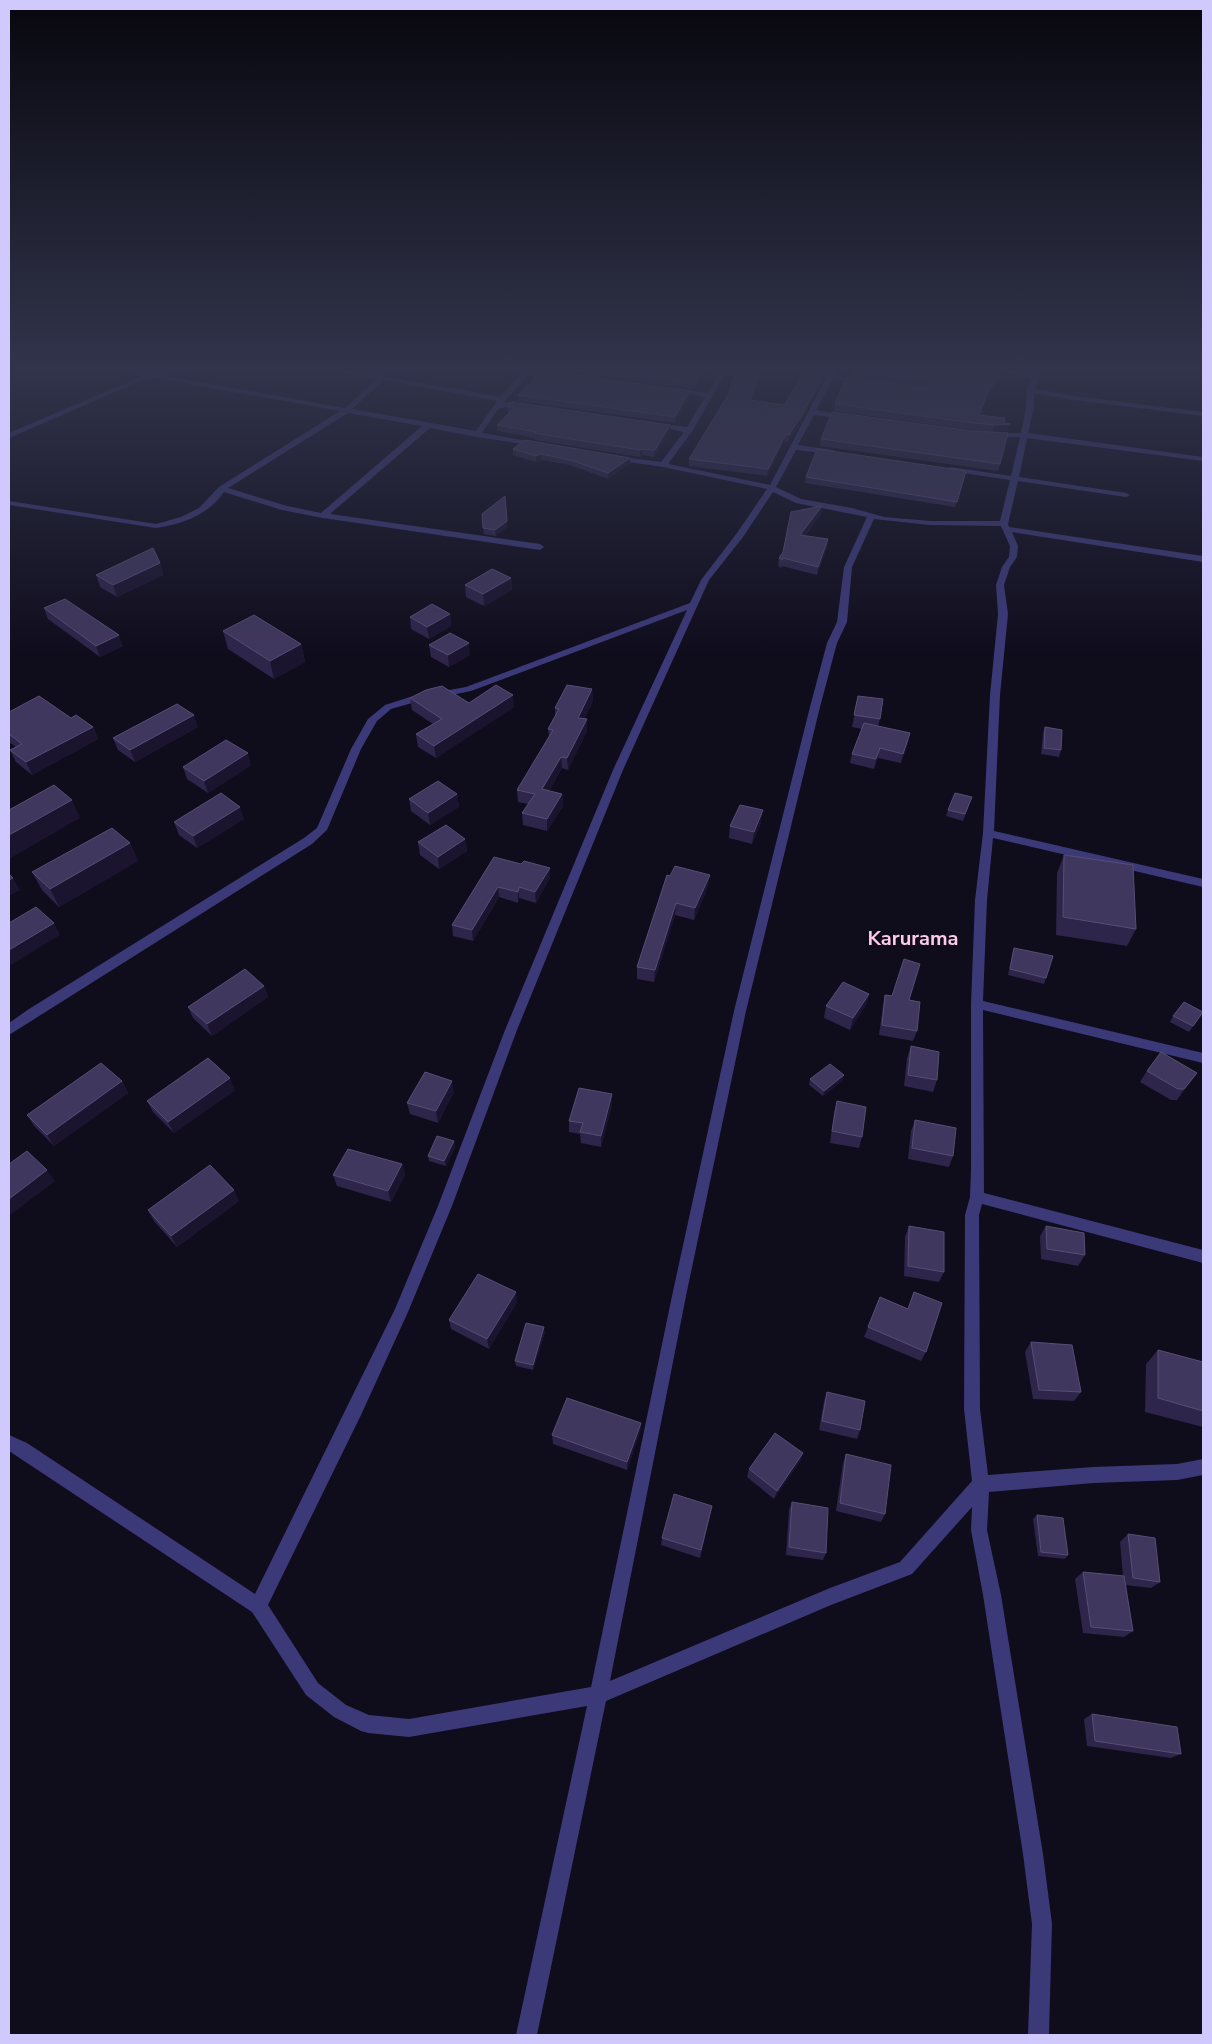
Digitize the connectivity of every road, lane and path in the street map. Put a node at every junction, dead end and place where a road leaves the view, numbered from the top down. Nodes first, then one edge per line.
1 (260, 465) edge
2 (381, 465) edge
3 (665, 465) edge
4 (784, 465) edge
5 (1016, 465) edge
6 (946, 469) edge
7 (1013, 478) junction
8 (772, 488) junction
9 (222, 489) junction
10 (1126, 495) dead end
11 (9, 504) edge
12 (323, 516) junction
13 (871, 516) junction
14 (1006, 527) junction
15 (540, 547) dead end
16 (1203, 559) edge
17 (694, 605) junction
18 (988, 833) junction
19 (1203, 883) edge
20 (977, 1004) junction
21 (9, 1030) edge
22 (1203, 1058) edge
23 (977, 1197) junction
24 (1203, 1256) edge
25 (9, 1443) edge
26 (1203, 1467) edge
27 (981, 1484) junction
28 (258, 1606) junction
29 (598, 1695) junction
30 (526, 2035) edge
31 (1039, 2035) edge

1 - 9 street
2 - 12 street
3 - 8 street
4 - 8 street
5 - 7 street
6 - 7 street
7 - 10 street
7 - 14 street
8 - 13 street
8 - 17 street
9 - 11 street
9 - 12 street
12 - 15 street
13 - 14 street
13 - 29 street
14 - 16 street
14 - 18 street
17 - 21 street
17 - 28 street
18 - 19 street
18 - 20 street
20 - 22 street
20 - 23 street
23 - 24 street
23 - 27 street
25 - 28 street
26 - 27 street
27 - 29 street
27 - 31 street
28 - 29 street
29 - 30 street

